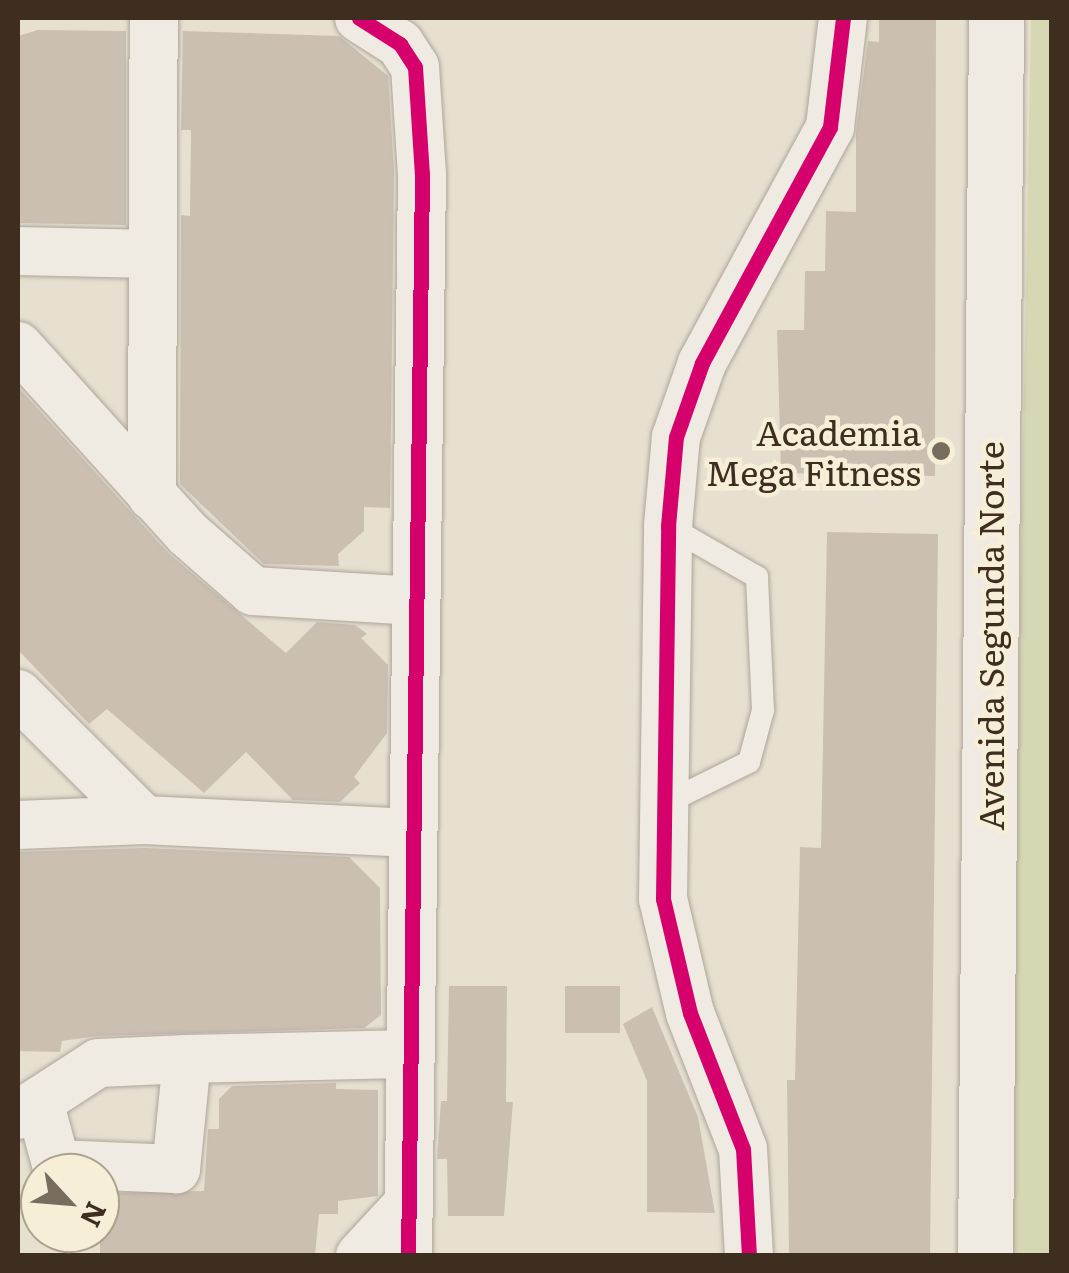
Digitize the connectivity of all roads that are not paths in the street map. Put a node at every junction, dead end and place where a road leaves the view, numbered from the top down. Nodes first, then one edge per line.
1 (154, 18) edge
2 (359, 18) edge
3 (843, 18) edge
4 (996, 18) edge
5 (18, 251) edge
6 (150, 254) junction
7 (18, 346) edge
8 (152, 496) junction
9 (668, 526) junction
10 (416, 601) junction
11 (18, 694) edge
12 (664, 804) junction
13 (144, 820) junction
14 (18, 825) edge
15 (412, 833) junction
16 (411, 1054) junction
17 (187, 1059) junction
18 (29, 1110) edge
19 (410, 1203) junction
20 (360, 1256) edge
21 (408, 1256) edge
22 (749, 1256) edge
23 (985, 1256) edge

1 - 6 street
2 - 10 street
3 - 9 street
4 - 23 main road, Avenida Segunda Norte
5 - 6 street
6 - 8 street
7 - 8 street
8 - 10 street
9 - 12 street
9 - 12 lane
10 - 15 street
11 - 13 street
12 - 22 street
13 - 14 street
13 - 15 street
15 - 16 street
16 - 17 street
16 - 19 street
17 - 18 street
17 - 18 street
19 - 20 street
19 - 21 street

